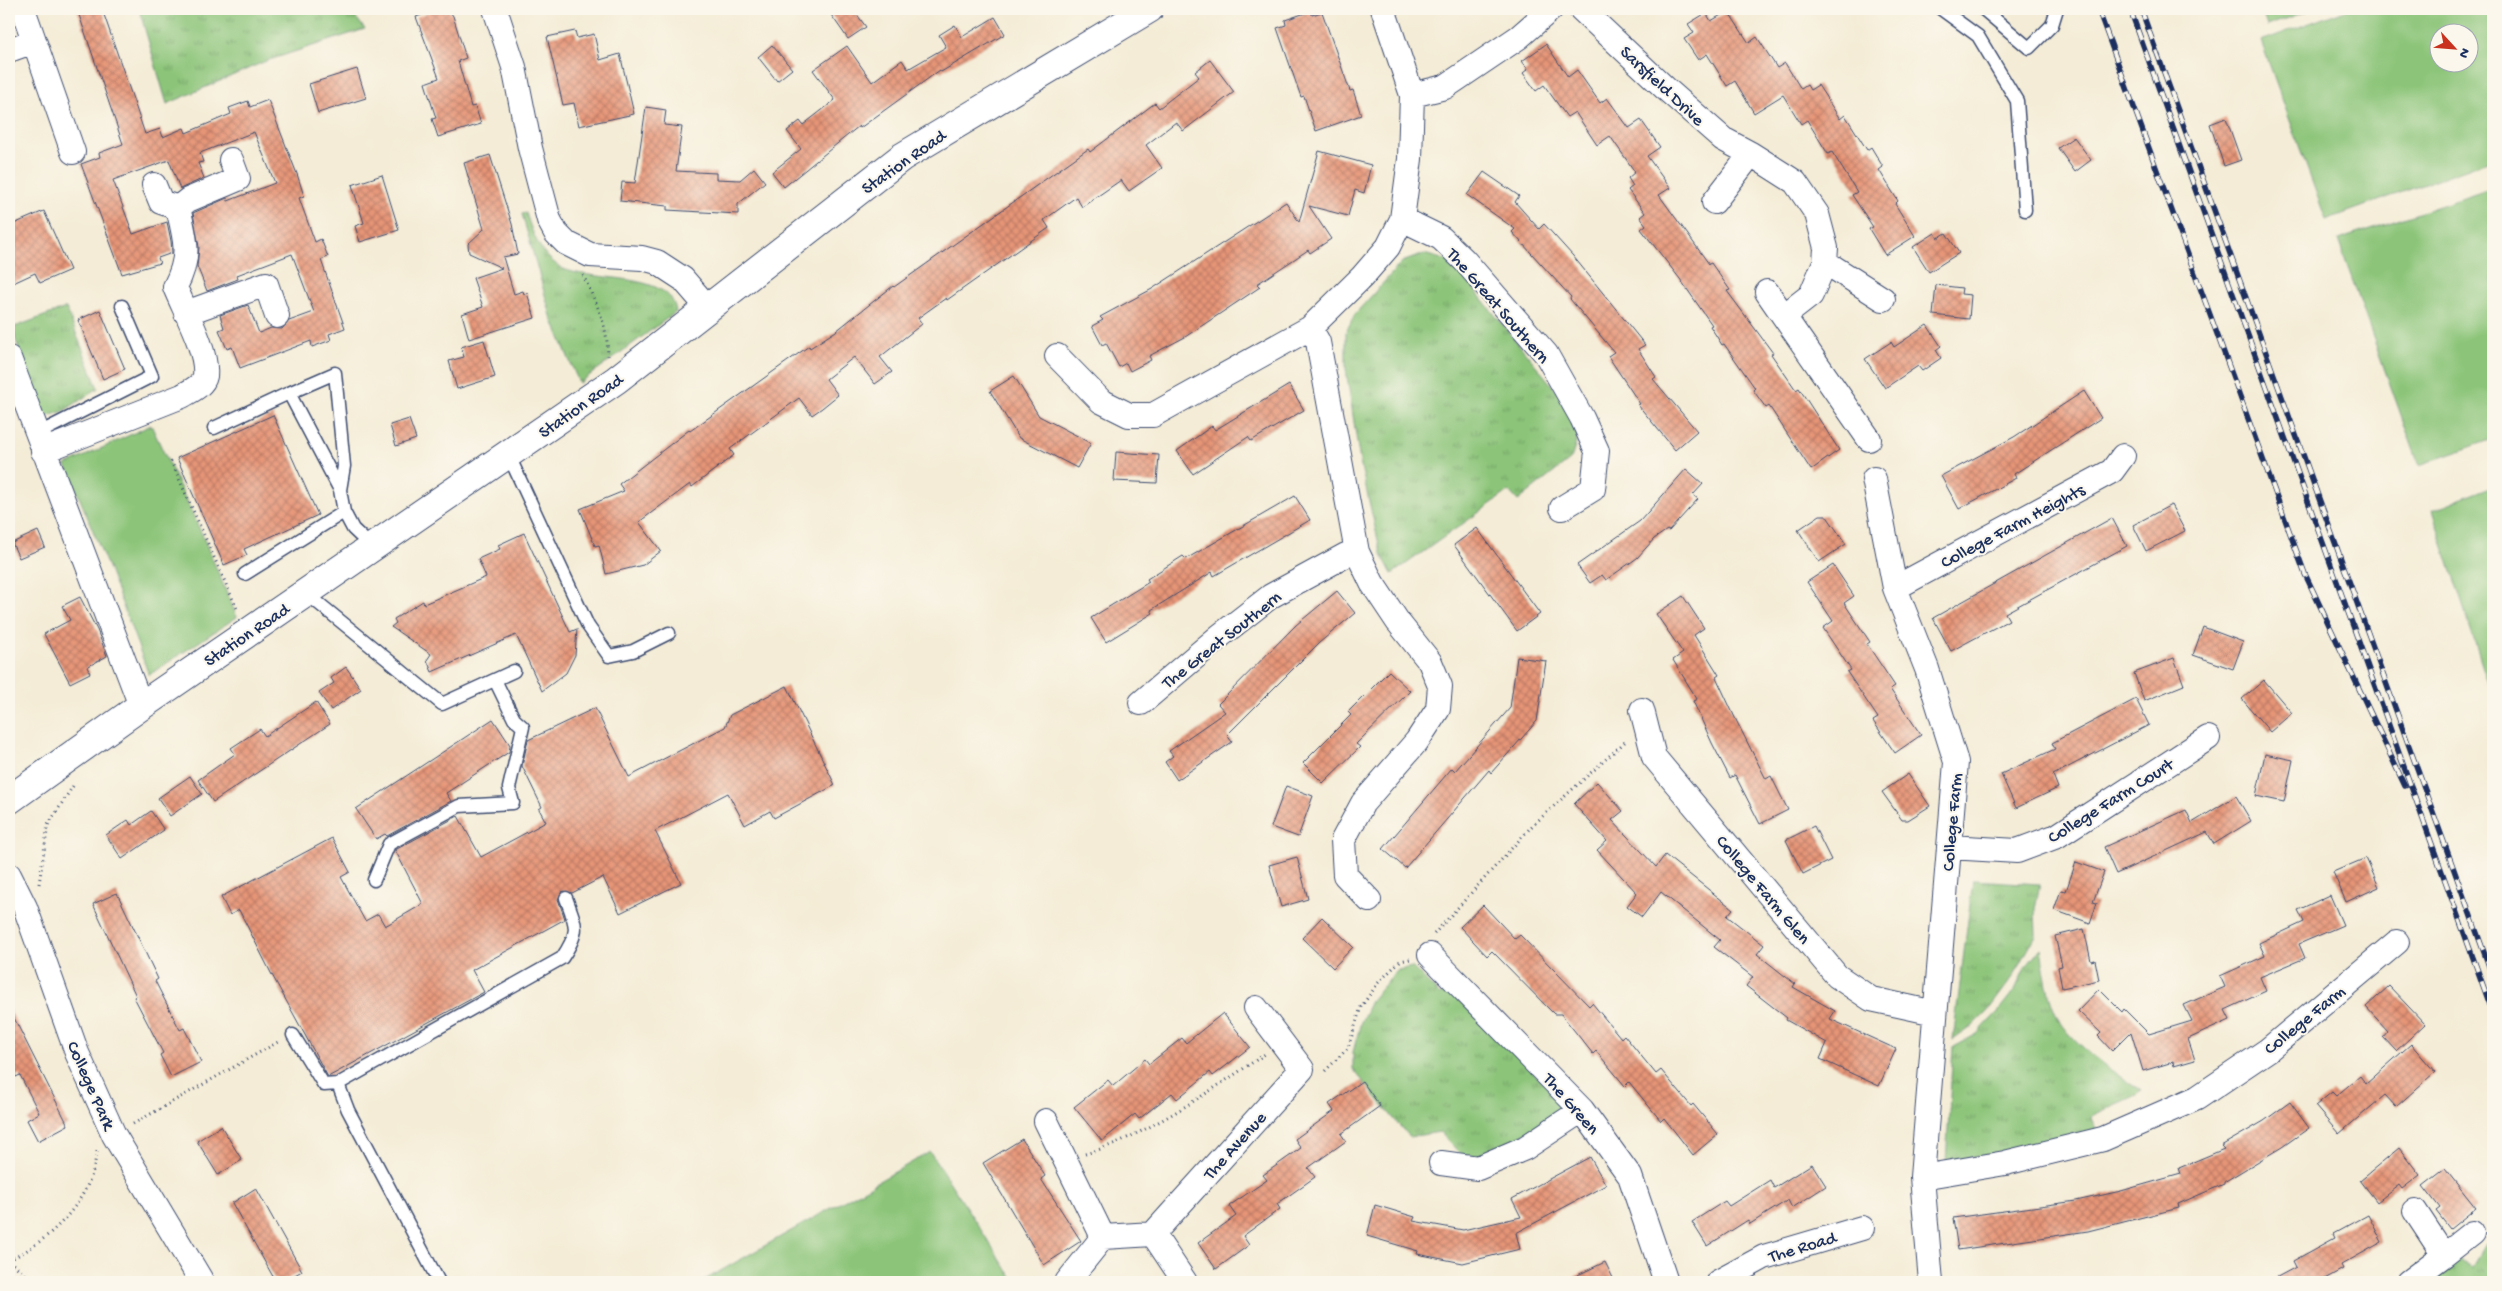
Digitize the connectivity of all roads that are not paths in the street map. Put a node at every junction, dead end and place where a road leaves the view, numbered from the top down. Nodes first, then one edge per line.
1 (23, 9) edge
2 (495, 9) edge
3 (1148, 9) edge
4 (1383, 9) edge
5 (1551, 9) edge
6 (1581, 9) edge
7 (1941, 9) edge
8 (1983, 9) edge
9 (2057, 9) edge
10 (34, 41) junction
11 (9, 50) edge
12 (1412, 95) junction
13 (73, 152) dead end
14 (1751, 154) junction
15 (231, 160) dead end
16 (154, 185) dead end
17 (1714, 202) dead end
18 (178, 208) junction
19 (2025, 210) dead end
20 (1402, 219) junction
21 (1825, 262) junction
22 (1767, 292) dead end
23 (1884, 299) dead end
24 (122, 306) dead end
25 (709, 309) junction
26 (186, 313) junction
27 (277, 316) dead end
28 (1784, 316) junction
29 (1310, 328) junction
30 (1057, 356) dead end
31 (9, 358) edge
32 (289, 393) junction
33 (214, 428) dead end
34 (1868, 440) dead end
35 (40, 442) junction
36 (508, 454) junction
37 (2123, 456) dead end
38 (1874, 479) dead end
39 (340, 490) junction
40 (1562, 508) dead end
41 (344, 512) junction
42 (373, 548) junction
43 (1357, 552) junction
44 (245, 574) dead end
45 (1895, 588) junction
46 (306, 594) junction
47 (669, 633) dead end
48 (514, 671) dead end
49 (494, 680) junction
50 (1141, 703) dead end
51 (141, 706) junction
52 (1643, 717) road end
53 (2208, 738) dead end
54 (9, 800) edge
55 (1949, 847) junction
56 (9, 875) edge
57 (374, 880) dead end
58 (566, 898) dead end
59 (1369, 900) dead end
60 (2397, 942) dead end
61 (1430, 955) road end
62 (1256, 1008) dead end
63 (1935, 1013) junction
64 (293, 1035) dead end
65 (338, 1084) junction
66 (1582, 1110) junction
67 (1046, 1121) dead end
68 (1442, 1163) dead end
69 (1922, 1176) junction
70 (2416, 1211) dead end
71 (1862, 1228) dead end
72 (2472, 1233) dead end
73 (1153, 1234) junction
74 (1103, 1237) junction
75 (2444, 1255) junction
76 (202, 1282) edge
77 (439, 1282) edge
78 (1067, 1282) edge
79 (1185, 1282) edge
80 (1666, 1282) edge
81 (1718, 1282) edge
82 (1931, 1282) edge
83 (2408, 1282) edge

1 - 10 street
2 - 25 street
3 - 25 main road, Station Road
4 - 12 street
5 - 12 street
6 - 14 street, Sarsfield Drive
7 - 19 lane
8 - 9 lane
10 - 11 street
10 - 13 street
12 - 20 street
14 - 17 street
14 - 21 street, Sarsfield Drive
15 - 18 street
16 - 18 street
18 - 26 street
20 - 29 street
20 - 40 street, The Great Southern
21 - 23 street
21 - 28 street, Sarsfield Drive
22 - 28 street
24 - 35 lane
25 - 36 main road, Station Road
26 - 27 street
26 - 35 street
28 - 34 street
29 - 30 street
29 - 43 street
31 - 35 street
32 - 33 lane
32 - 39 lane
32 - 39 lane
35 - 51 street
36 - 42 main road, Station Road
36 - 47 lane
37 - 45 street, College Farm Heights
38 - 45 street, College Farm
39 - 41 lane
41 - 42 lane
41 - 44 lane
42 - 46 main road, Station Road
43 - 50 street, The Great Southern
43 - 59 street
45 - 55 street, College Farm
46 - 49 lane
46 - 51 main road, Station Road
48 - 49 lane
49 - 57 lane
51 - 54 main road, Station Road
52 - 63 street, College Farm Glen
53 - 55 street, College Farm Court
55 - 63 street, College Farm
56 - 76 street, College Park
58 - 65 lane
60 - 69 street, College Farm
61 - 66 street, The Green
62 - 73 street, The Avenue
63 - 69 street, College Farm
64 - 65 lane
65 - 77 lane
66 - 68 street
66 - 80 street, The Green
67 - 74 street
69 - 82 street, College Farm
70 - 75 street
71 - 81 street, The Road
72 - 75 street
73 - 74 street
73 - 79 street
74 - 78 street
75 - 83 street

